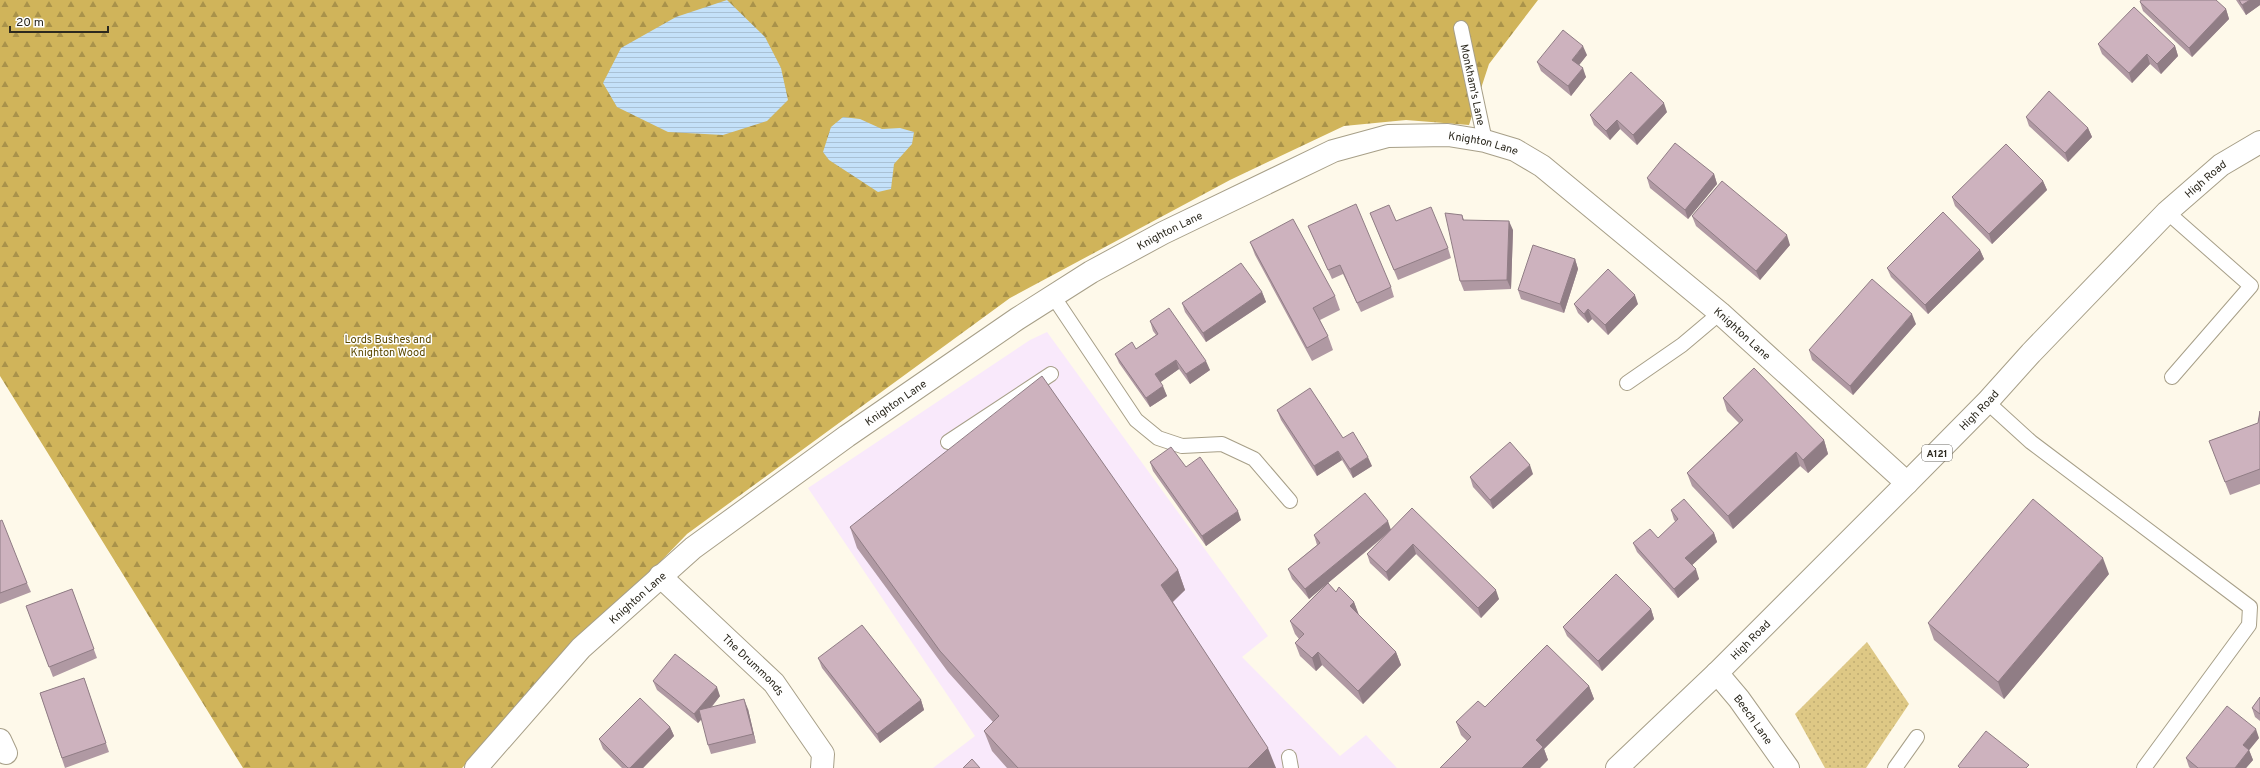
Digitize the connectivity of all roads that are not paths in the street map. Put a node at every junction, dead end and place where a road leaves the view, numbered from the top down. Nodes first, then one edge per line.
1 (1461, 28) dead end
2 (1485, 141) junction
3 (2260, 142) edge
4 (2167, 212) junction
5 (2256, 290) edge
6 (1053, 296) junction
7 (1720, 313) junction
8 (1051, 374) dead end
9 (2172, 377) dead end
10 (1627, 383) dead end
11 (1987, 402) junction
12 (948, 442) dead end
13 (1907, 483) junction
14 (1290, 501) dead end
15 (660, 576) junction
16 (1717, 673) junction
17 (1917, 737) dead end
18 (476, 768) edge
19 (822, 768) edge
20 (1617, 768) edge
21 (1788, 768) edge
22 (1895, 768) edge
23 (2144, 768) edge

1 - 2 lane, Monkham's Lane
2 - 6 street, Knighton Lane
2 - 7 street, Knighton Lane
3 - 4 street, High Road / A121
4 - 5 lane
4 - 11 street, High Road / A121
5 - 9 lane
6 - 14 lane
6 - 15 street, Knighton Lane
7 - 10 lane
7 - 13 street, Knighton Lane
8 - 12 lane
11 - 13 street, High Road / A121
11 - 23 lane
13 - 16 street, High Road / A121
15 - 18 street, Knighton Lane
15 - 19 street, The Drummonds
16 - 20 street, High Road / A121
16 - 21 street, Beech Lane
17 - 22 lane

